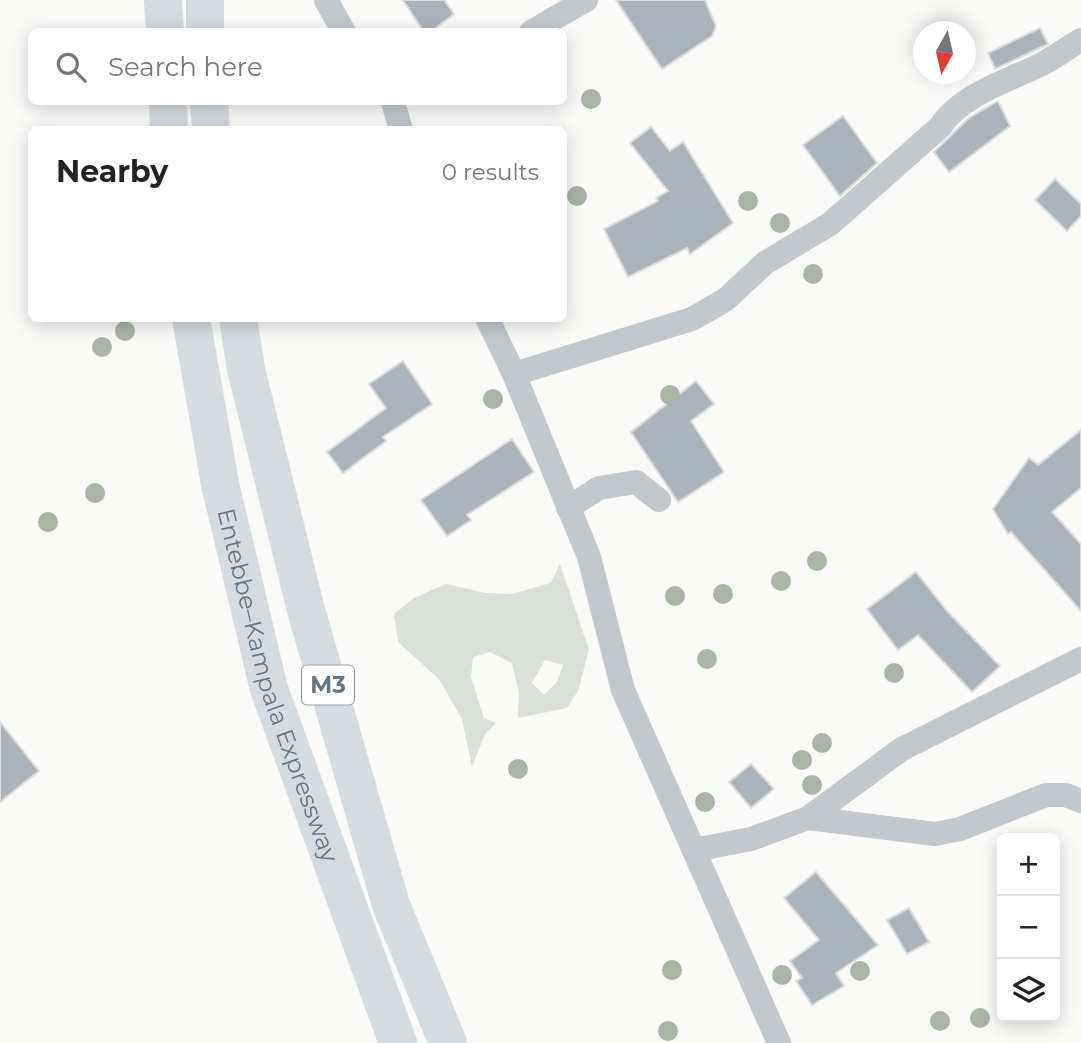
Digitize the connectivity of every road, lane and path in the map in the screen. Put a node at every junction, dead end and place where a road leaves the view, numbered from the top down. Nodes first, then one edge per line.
1 (163, 0) edge
2 (205, 0) edge
3 (326, 0) edge
4 (586, 0) edge
5 (165, 28) edge
6 (205, 28) edge
7 (342, 28) edge
8 (538, 28) edge
9 (1081, 40) edge
10 (168, 105) edge
11 (209, 105) edge
12 (394, 105) edge
13 (169, 126) edge
14 (211, 126) edge
15 (400, 126) edge
16 (192, 322) edge
17 (239, 322) edge
18 (489, 322) edge
19 (514, 374) junction
20 (659, 500) dead end
21 (568, 508) junction
22 (1081, 659) edge
23 (1081, 801) edge
24 (808, 818) junction
25 (694, 850) junction
26 (398, 1043) edge
27 (448, 1043) edge
28 (779, 1043) edge

1 - 5 highway
2 - 6 highway
3 - 7 street
4 - 8 street
9 - 19 street
10 - 13 highway
11 - 14 highway
12 - 15 street
16 - 26 highway, Entebbe–Kampala Expressway / M3
17 - 27 highway, Entebbe–Kampala Expressway / M3
18 - 19 street
19 - 21 street
20 - 21 street
21 - 25 street
22 - 24 street
23 - 24 street
24 - 25 street
25 - 28 street

